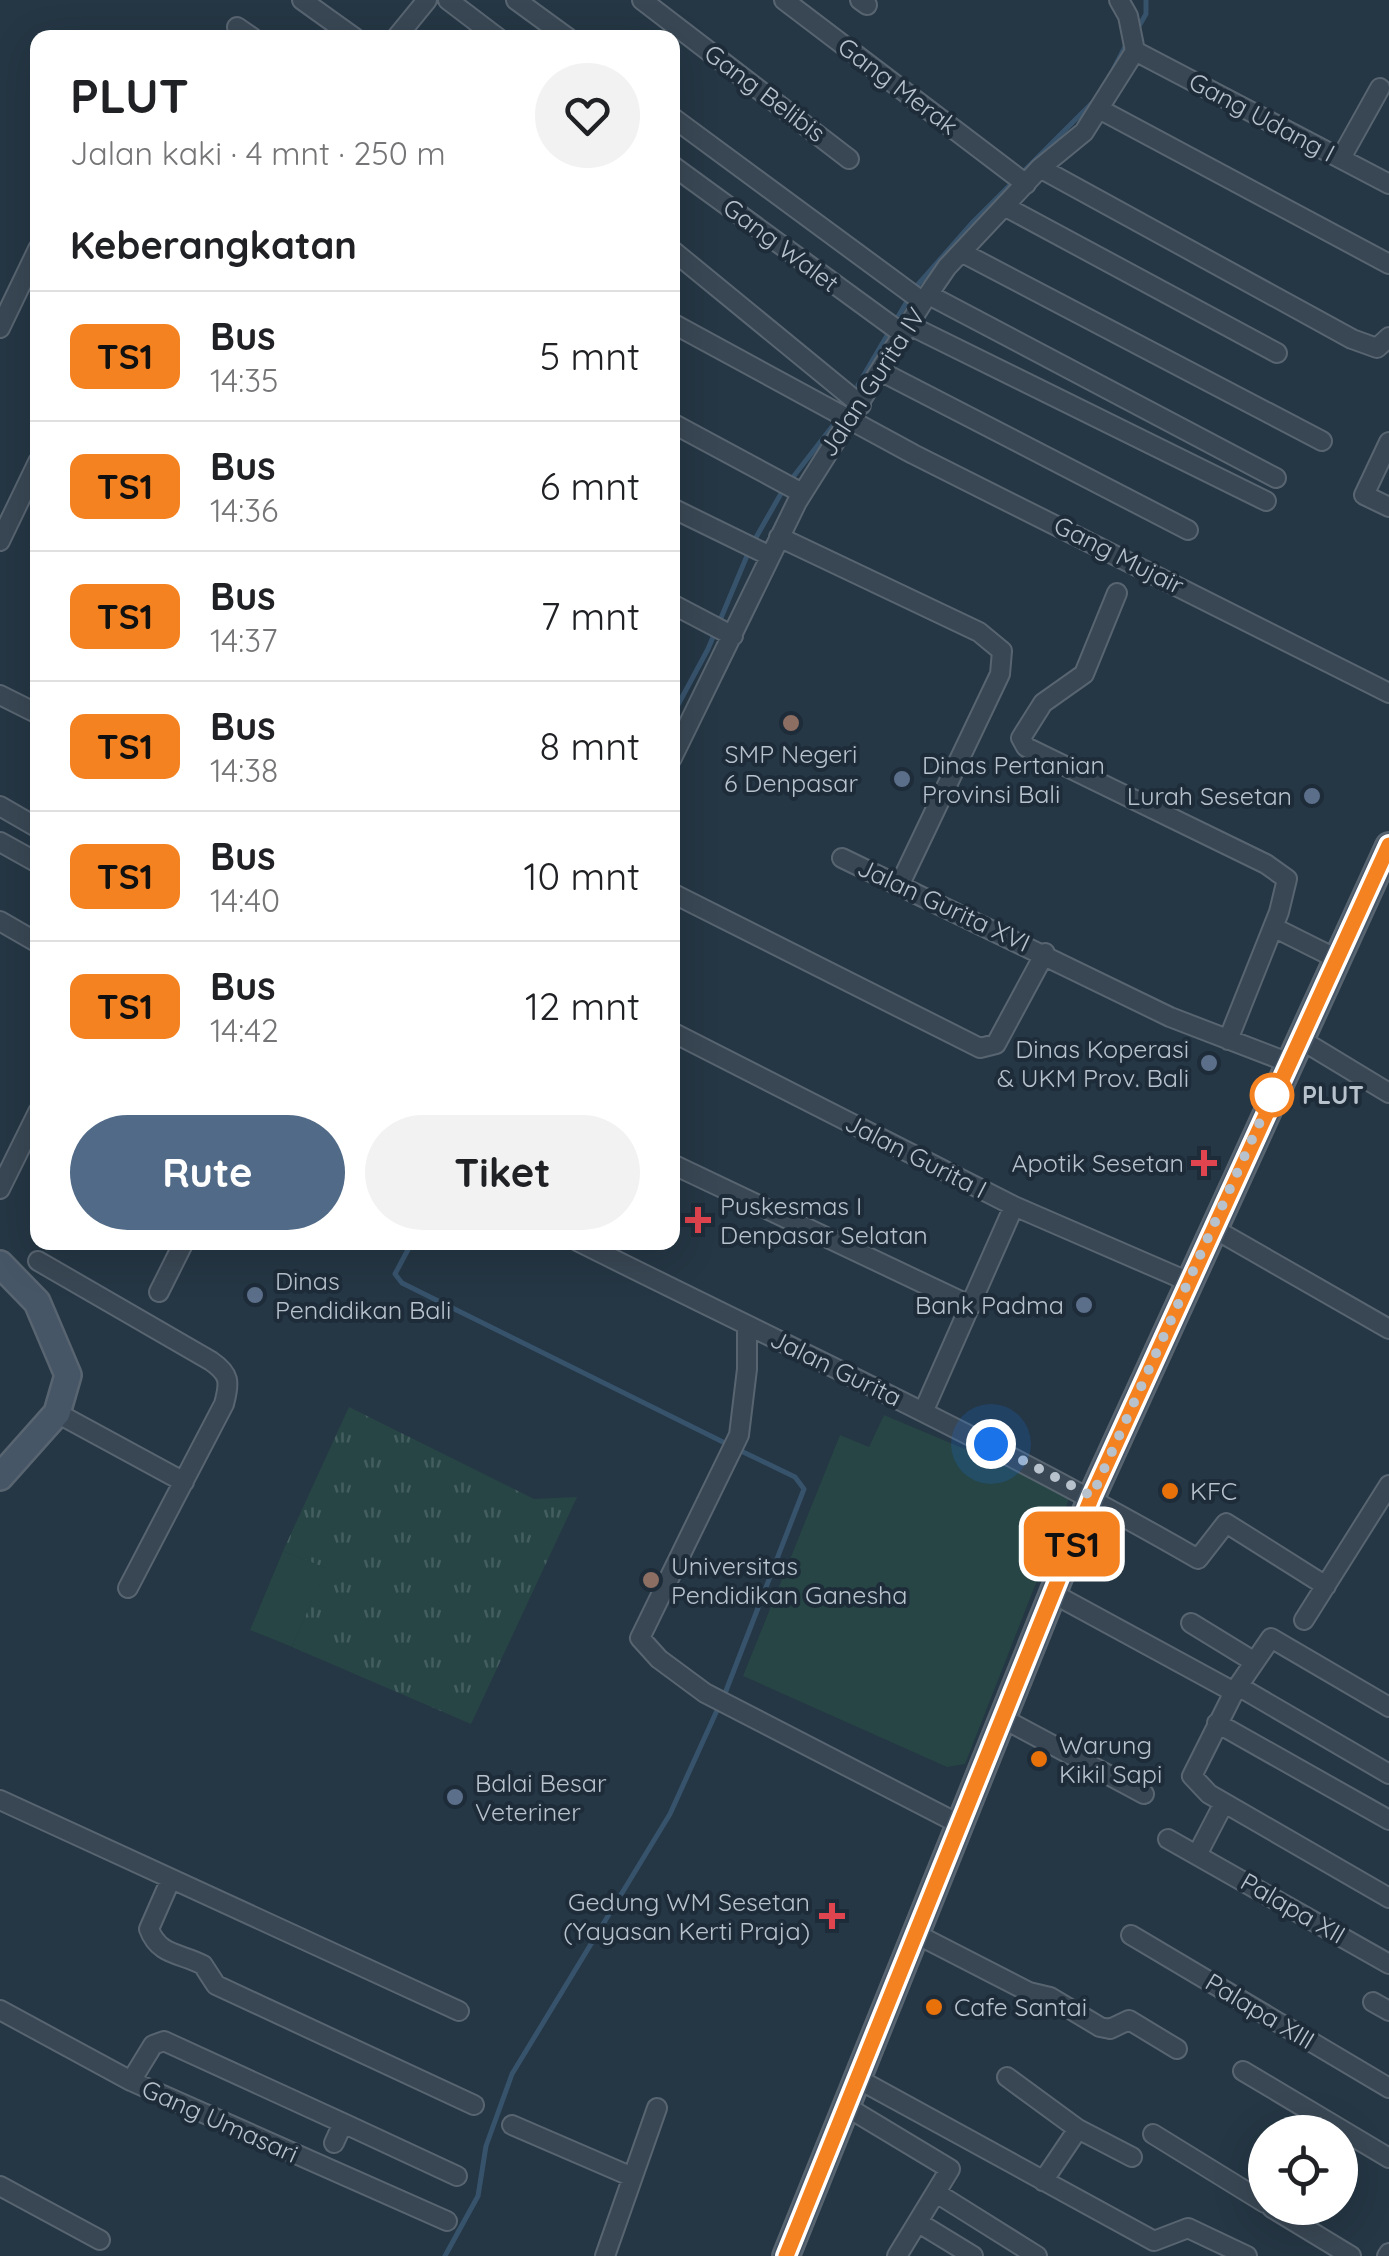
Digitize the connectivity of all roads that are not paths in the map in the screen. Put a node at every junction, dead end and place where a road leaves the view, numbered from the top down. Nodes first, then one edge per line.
1 (302, 0) edge
2 (448, 0) edge
3 (516, 0) edge
4 (642, 0) edge
5 (784, 0) edge
6 (1119, 0) edge
7 (421, 2) edge
8 (344, 30) edge
9 (402, 30) edge
10 (487, 30) edge
11 (557, 30) edge
12 (1134, 42) junction
13 (1380, 88) dead end
14 (1101, 110) junction
15 (680, 122) edge
16 (845, 155) dead end
17 (1341, 158) junction
18 (1040, 168) junction
19 (680, 171) edge
20 (1018, 178) junction
21 (1389, 184) edge
22 (1006, 207) junction
23 (961, 252) junction
24 (680, 256) edge
25 (1389, 264) edge
26 (30, 266) edge
27 (924, 299) junction
28 (680, 327) edge
29 (0, 328) edge
30 (900, 329) junction
31 (1389, 337) edge
32 (1277, 353) dead end
33 (880, 371) junction
34 (862, 404) junction
35 (844, 416) junction
36 (680, 428) edge
37 (1322, 441) dead end
38 (1389, 442) edge
39 (1276, 478) dead end
40 (30, 479) edge
41 (801, 492) junction
42 (1266, 502) dead end
43 (1389, 507) edge
44 (680, 512) edge
45 (1188, 530) dead end
46 (778, 537) junction
47 (0, 542) edge
48 (768, 556) junction
49 (1117, 593) dead end
50 (680, 608) edge
51 (724, 631) junction
52 (1389, 693) edge
53 (0, 695) edge
54 (30, 710) edge
55 (680, 738) edge
56 (0, 806) edge
57 (30, 823) edge
58 (0, 842) edge
59 (1389, 846) edge
60 (30, 858) edge
61 (842, 858) dead end
62 (900, 884) junction
63 (680, 897) edge
64 (0, 920) edge
65 (1273, 926) junction
66 (30, 938) edge
67 (1045, 953) junction
68 (1337, 959) junction
69 (680, 1036) edge
70 (1228, 1040) junction
71 (1292, 1050) junction
72 (1389, 1093) edge
73 (30, 1128) edge
74 (680, 1168) edge
75 (0, 1189) edge
76 (1014, 1206) junction
77 (1211, 1227) junction
78 (180, 1250) edge
79 (596, 1250) edge
80 (38, 1262) dead end
81 (0, 1264) edge
82 (1187, 1281) junction
83 (159, 1292) dead end
84 (971, 1306) junction
85 (747, 1325) junction
86 (1389, 1329) edge
87 (924, 1410) junction
88 (56, 1413) junction
89 (0, 1477) edge
90 (184, 1482) junction
91 (1389, 1484) edge
92 (1092, 1496) junction
93 (1370, 1515) junction
94 (1389, 1526) edge
95 (1326, 1586) junction
96 (128, 1588) dead end
97 (1052, 1594) junction
98 (1304, 1620) dead end
99 (1191, 1623) dead end
100 (1253, 1661) junction
101 (1236, 1689) junction
102 (1389, 1707) edge
103 (1002, 1718) junction
104 (1217, 1722) junction
105 (1389, 1774) edge
106 (1144, 1794) dead end
107 (0, 1800) edge
108 (1224, 1803) junction
109 (1389, 1820) edge
110 (959, 1824) junction
111 (1168, 1839) dead end
112 (1198, 1853) junction
113 (170, 1881) junction
114 (1389, 1898) edge
115 (918, 1935) junction
116 (1131, 1935) dead end
117 (1389, 1964) edge
118 (0, 2010) edge
119 (459, 2011) dead end
120 (1177, 2050) dead end
121 (1243, 2071) dead end
122 (1007, 2077) dead end
123 (858, 2078) junction
124 (131, 2081) junction
125 (1389, 2088) edge
126 (474, 2106) dead end
127 (847, 2107) junction
128 (657, 2108) dead end
129 (343, 2122) junction
130 (512, 2125) dead end
131 (1078, 2129) junction
132 (1153, 2134) dead end
133 (334, 2143) dead end
134 (1132, 2157) dead end
135 (1389, 2158) edge
136 (457, 2176) dead end
137 (630, 2176) junction
138 (1043, 2182) junction
139 (0, 2186) edge
140 (1248, 2193) edge
141 (938, 2194) junction
142 (446, 2221) dead end
143 (919, 2223) junction
144 (1300, 2225) edge
145 (100, 2240) dead end
146 (605, 2256) edge
147 (786, 2256) edge
148 (897, 2256) edge
149 (974, 2256) edge
150 (1037, 2256) edge
151 (1246, 2256) edge
152 (1351, 2256) edge

1 - 8 street
2 - 10 street
3 - 11 street
4 - 16 street, Gang Belibis
5 - 20 street, Gang Merak
6 - 12 street
7 - 9 street
12 - 14 street, Jalan Gurita IV
12 - 17 street, Gang Udang I
13 - 17 street
14 - 18 street, Jalan Gurita IV
14 - 25 street
15 - 27 street
17 - 21 street, Gang Udang I
18 - 20 street, Jalan Gurita IV
18 - 31 street
19 - 30 street, Gang Walet
20 - 22 street, Jalan Gurita IV
22 - 23 street, Jalan Gurita IV
22 - 32 street
23 - 27 street, Jalan Gurita IV
23 - 37 street
24 - 34 street
26 - 29 street
27 - 30 street, Jalan Gurita IV
27 - 39 street
28 - 35 street, Gang Mujair
30 - 33 street, Jalan Gurita IV
30 - 42 street, Gang Walet
33 - 34 street, Jalan Gurita IV
33 - 45 street
34 - 35 street, Jalan Gurita IV
35 - 41 street, Jalan Gurita IV
35 - 52 street, Gang Mujair
36 - 41 street
38 - 43 street
40 - 47 street
41 - 46 street, Jalan Gurita IV
44 - 48 street
46 - 48 street, Jalan Gurita IV
46 - 62 street
48 - 51 street, Jalan Gurita IV
49 - 65 street
50 - 51 street
51 - 55 street, Jalan Gurita IV
53 - 54 street
56 - 57 street
58 - 60 street
59 - 68 main road
61 - 62 street, Jalan Gurita XVI
62 - 67 street, Jalan Gurita XVI
63 - 67 street
64 - 66 street
65 - 68 street
65 - 70 street
67 - 70 street
68 - 71 main road
69 - 76 street, Jalan Gurita I
70 - 71 street
71 - 72 street
71 - 77 main road
73 - 75 street
74 - 84 street
76 - 82 street
76 - 84 street, Jalan Gurita I
77 - 82 main road
77 - 86 street
78 - 83 street
79 - 85 street, Jalan Gurita
80 - 90 street
81 - 88 main road
82 - 92 main road
84 - 87 street, Jalan Gurita I
85 - 87 street, Jalan Gurita
85 - 110 street
87 - 92 street, Jalan Gurita
88 - 89 main road
88 - 90 street
90 - 96 street
91 - 93 street
92 - 95 street, Jalan Gurita
92 - 97 main road
93 - 94 street
93 - 95 street
95 - 98 street
97 - 101 street
97 - 103 main road
99 - 100 street
100 - 101 street
100 - 102 street
101 - 104 street
101 - 105 street
103 - 106 street
103 - 110 main road
104 - 108 street
104 - 109 street
107 - 113 street
108 - 112 street
108 - 114 street
110 - 115 main road
111 - 112 street, Palapa XII
112 - 117 street, Palapa XII
113 - 119 street
113 - 126 street
115 - 120 street
115 - 123 main road
116 - 125 street, Palapa XIII
118 - 124 street, Gang Umasari
121 - 135 street
122 - 131 street
123 - 127 main road
123 - 138 street
124 - 129 street
124 - 142 street, Gang Umasari
127 - 141 street
127 - 147 main road
128 - 137 street
129 - 133 street
129 - 136 street
130 - 137 street
131 - 134 street
131 - 138 street
132 - 140 street
137 - 146 street
138 - 151 street
139 - 145 street
141 - 143 street
141 - 150 street
143 - 148 street
143 - 149 street
144 - 152 street

